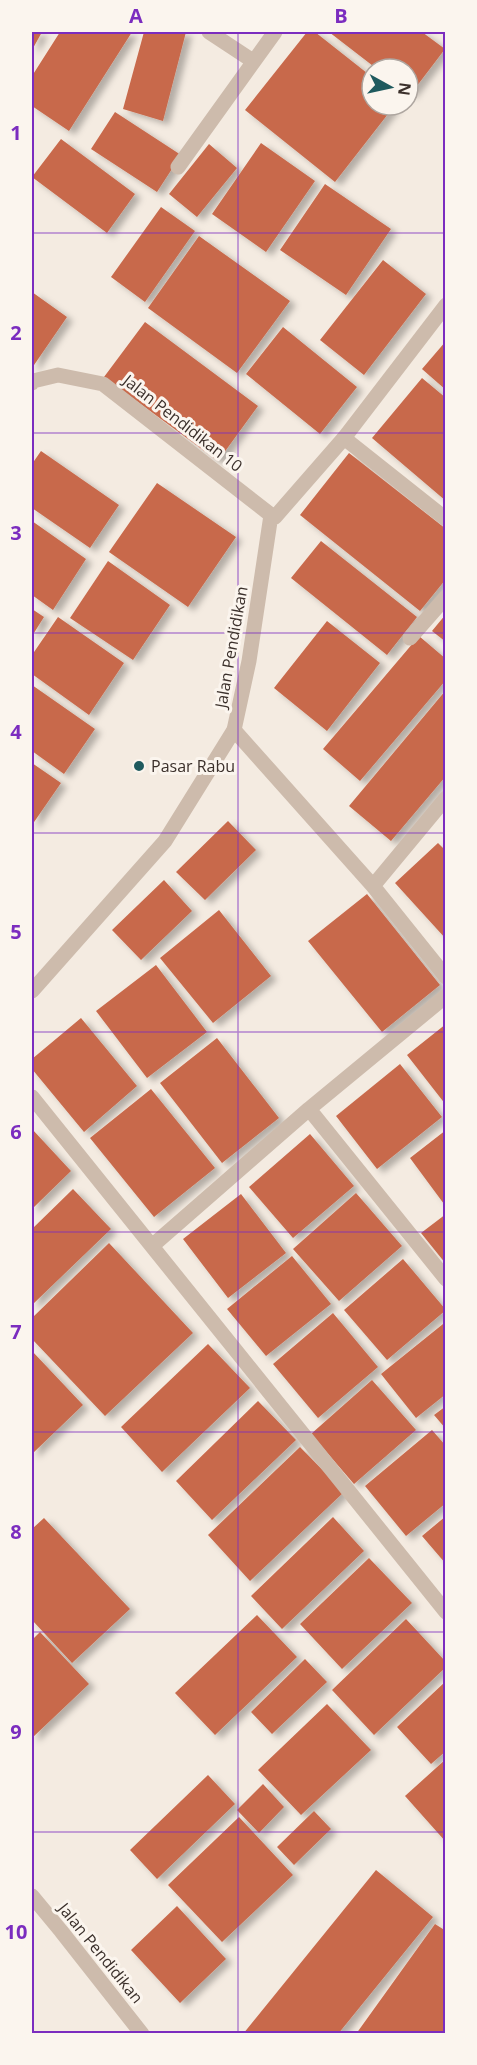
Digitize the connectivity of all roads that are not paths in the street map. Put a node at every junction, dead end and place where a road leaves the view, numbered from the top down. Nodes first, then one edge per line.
1 (209, 32) edge
2 (275, 32) edge
3 (253, 61) junction
4 (178, 166) dead end
5 (446, 305) edge
6 (32, 383) edge
7 (344, 438) junction
8 (271, 514) junction
9 (446, 519) edge
10 (446, 597) edge
11 (410, 638) dead end
12 (234, 730) junction
13 (446, 798) edge
14 (373, 886) junction
15 (446, 977) edge
16 (32, 991) edge
17 (446, 996) edge
18 (32, 1097) edge
19 (309, 1109) junction
20 (152, 1246) junction
21 (446, 1279) edge
22 (446, 1612) edge
23 (32, 1896) edge
24 (142, 2034) edge

1 - 3 street
2 - 3 street
3 - 4 street
5 - 7 street
6 - 8 street, Jalan Pendidikan 10
7 - 8 street
7 - 9 street
8 - 12 street, Jalan Pendidikan
10 - 11 street
12 - 14 street
12 - 16 street, Jalan Pendidikan
13 - 14 street
14 - 15 street
17 - 19 street
18 - 20 street
19 - 20 street
19 - 21 street
20 - 22 street
23 - 24 street, Jalan Pendidikan

